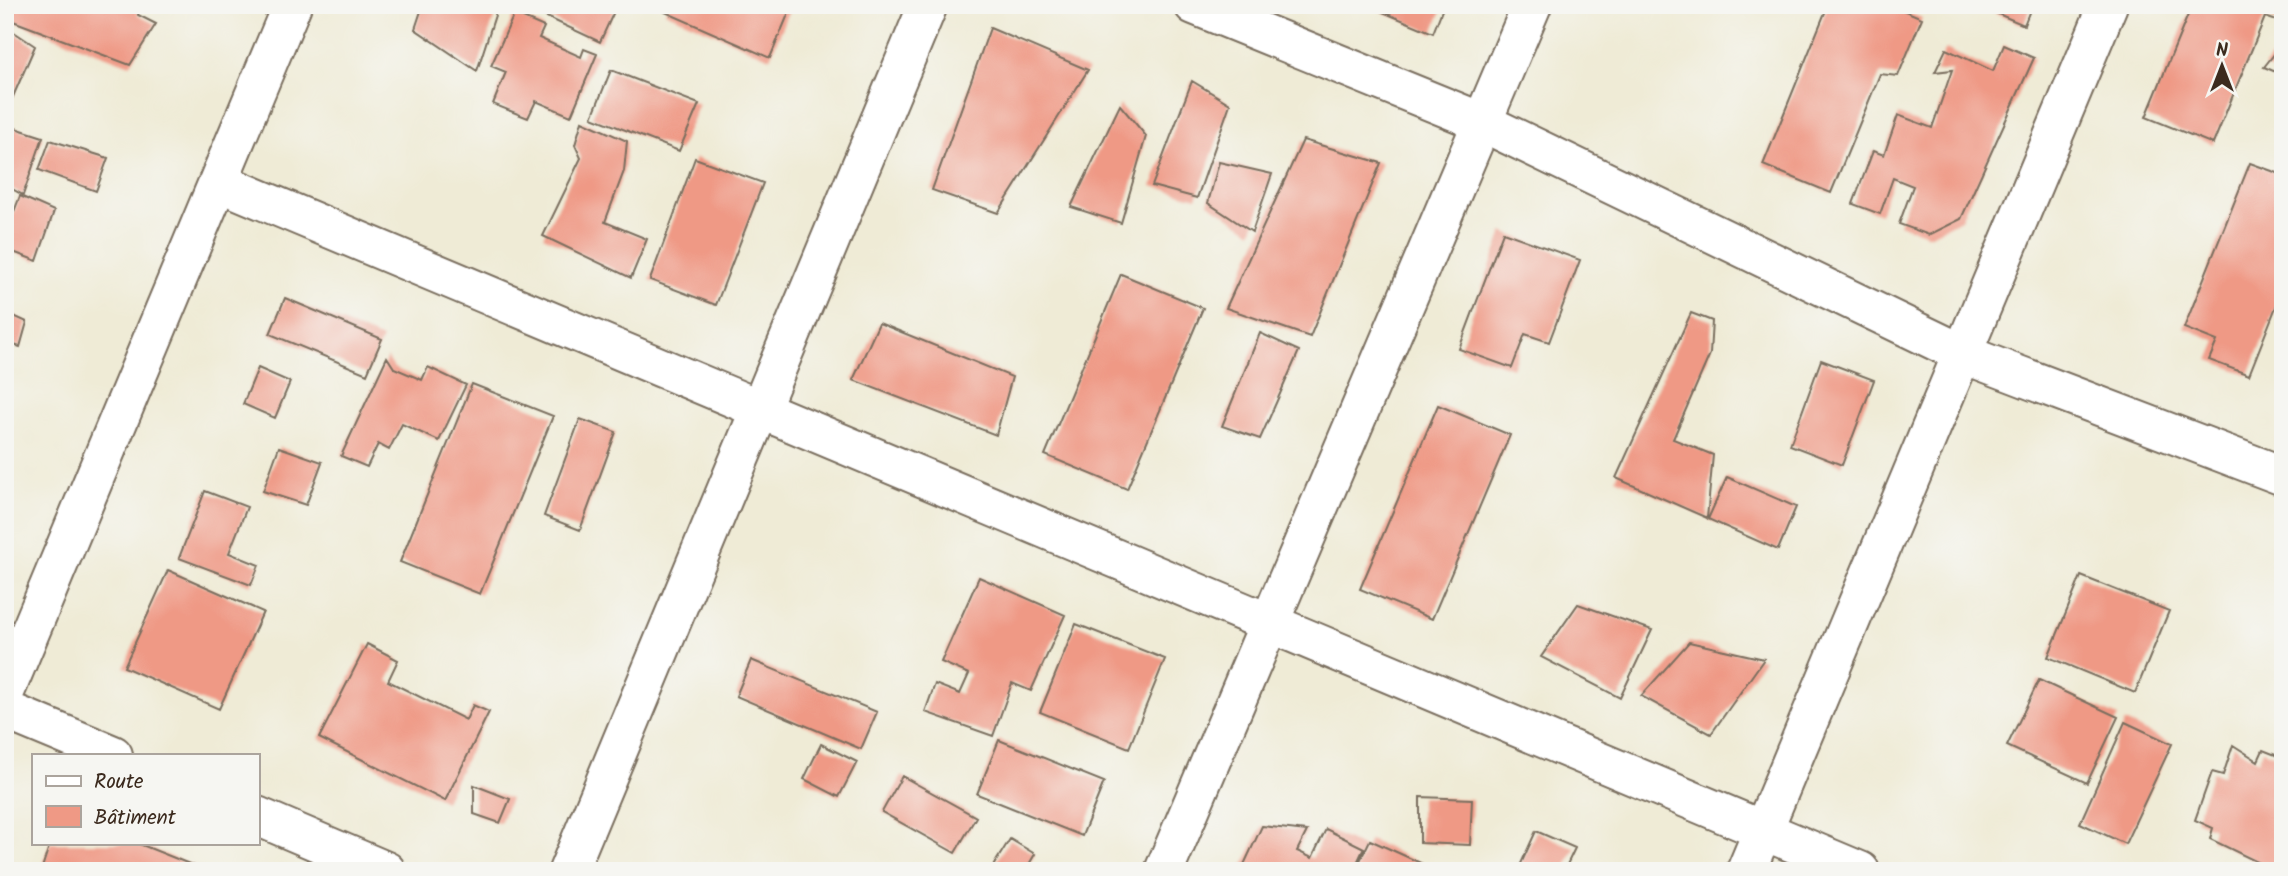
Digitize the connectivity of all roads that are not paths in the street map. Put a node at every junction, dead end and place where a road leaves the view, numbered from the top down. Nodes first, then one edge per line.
1 (292, 5) edge
2 (928, 5) edge
3 (1194, 5) edge
4 (1532, 5) edge
5 (2108, 5) edge
6 (1484, 123) junction
7 (219, 182) junction
8 (1962, 354) junction
9 (761, 409) junction
10 (2283, 476) edge
11 (1268, 623) junction
12 (5, 692) edge
13 (5, 710) edge
14 (111, 754) edge
15 (259, 817) edge
16 (1763, 830) junction
17 (386, 871) edge
18 (568, 871) edge
19 (1164, 871) edge
20 (1746, 871) edge
21 (1860, 871) edge

1 - 7 street
2 - 9 street
3 - 6 street
4 - 6 street
5 - 8 street
6 - 8 street
6 - 11 street
7 - 9 street
7 - 12 street
8 - 10 street
8 - 16 street
9 - 11 street
9 - 18 street
11 - 16 street
11 - 19 street
13 - 14 street
15 - 17 street
16 - 20 street
16 - 21 street

